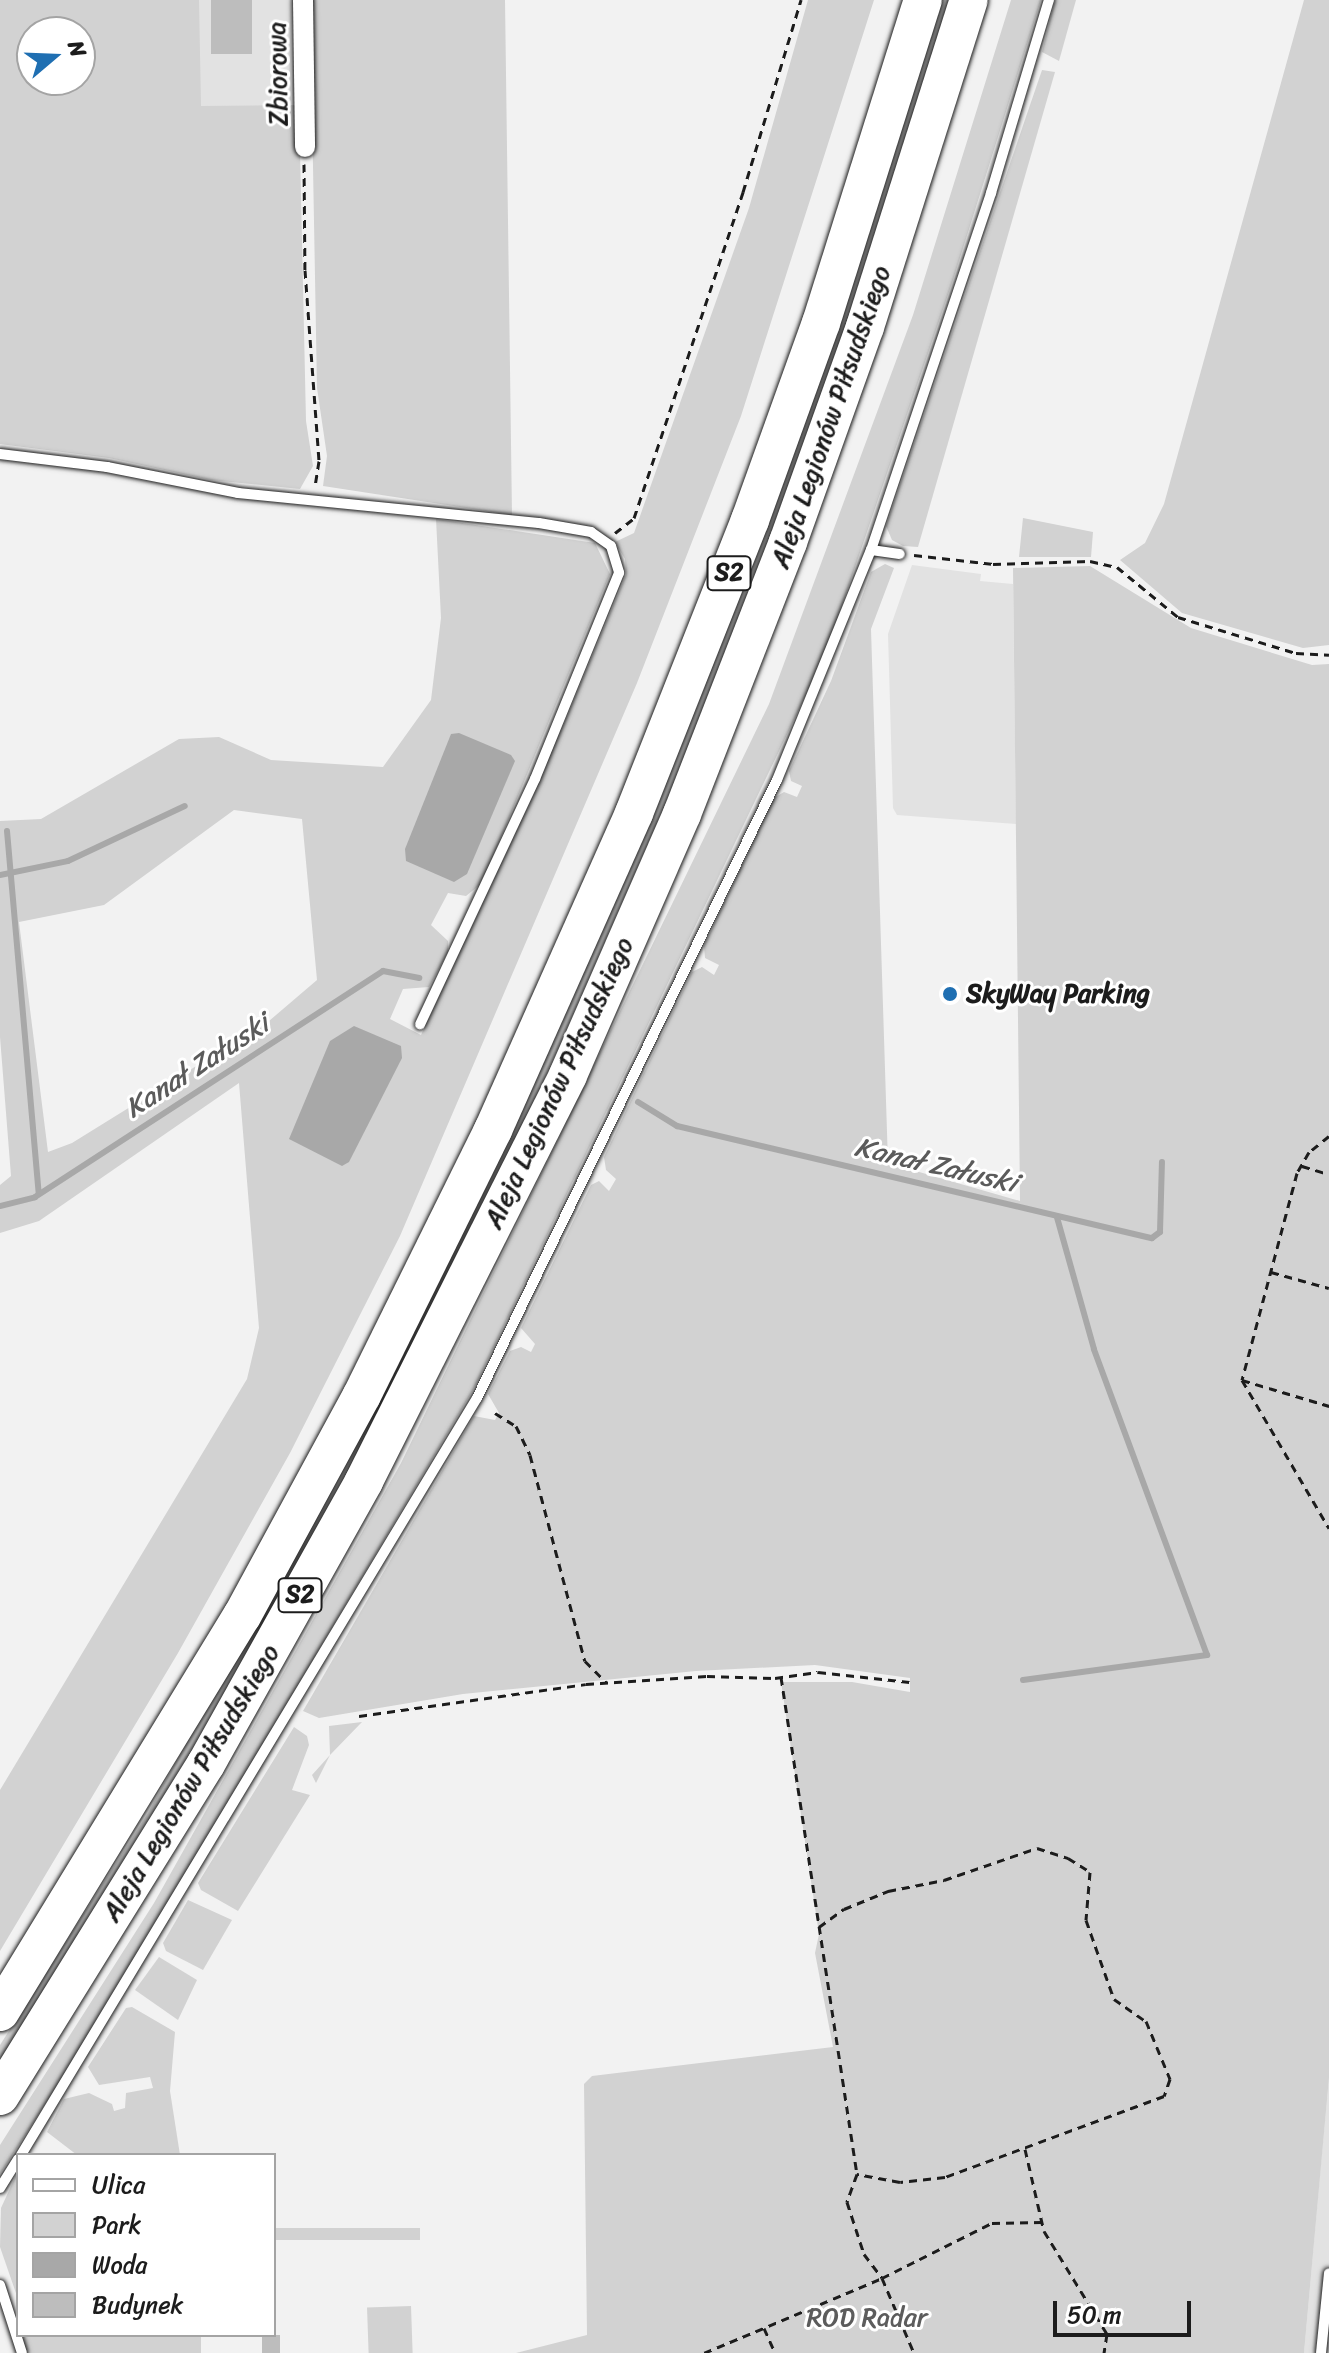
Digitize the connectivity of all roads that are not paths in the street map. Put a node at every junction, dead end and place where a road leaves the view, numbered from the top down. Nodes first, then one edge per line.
1 (303, 0) edge
2 (923, 0) edge
3 (969, 0) edge
4 (1049, 0) edge
5 (305, 147) road end
6 (0, 454) edge
7 (871, 550) junction
8 (900, 554) road end
9 (420, 1024) dead end
10 (0, 2012) edge
11 (0, 2096) edge
12 (21, 2153) edge
13 (16, 2162) edge
14 (0, 2188) edge
15 (1329, 2273) edge
16 (0, 2285) edge
17 (16, 2334) edge
18 (1321, 2353) edge

1 - 5 street, Zbiorowa
2 - 10 highway, Aleja Legionów Piłsudskiego / S2
3 - 11 highway, Aleja Legionów Piłsudskiego / S2
4 - 7 lane
6 - 9 lane
7 - 8 lane
7 - 12 lane
13 - 14 lane
15 - 18 lane
16 - 17 lane

